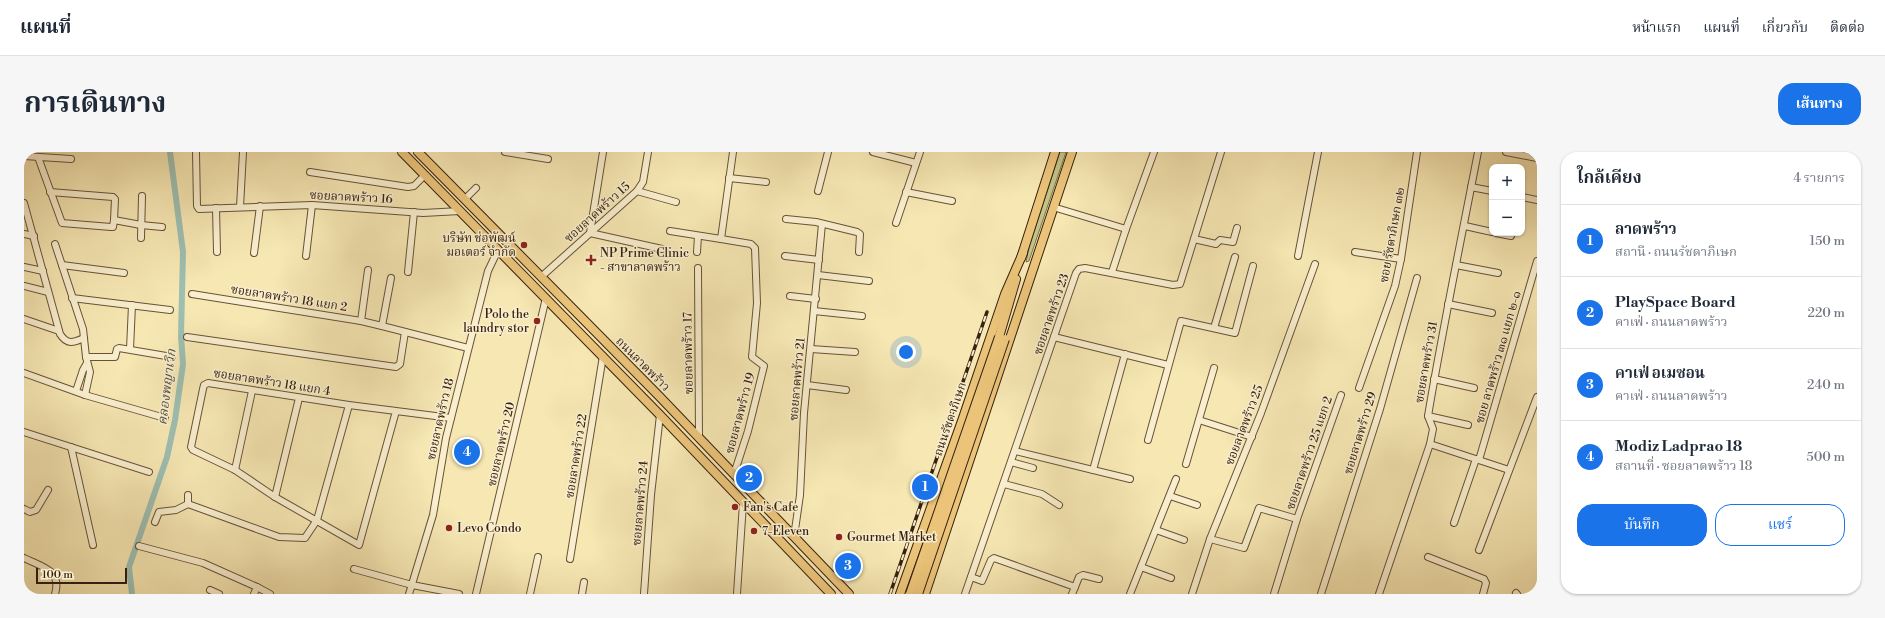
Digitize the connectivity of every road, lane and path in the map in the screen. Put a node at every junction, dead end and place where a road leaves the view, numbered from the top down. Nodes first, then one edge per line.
1 (196, 152) edge
2 (243, 152) edge
3 (402, 152) edge
4 (419, 152) edge
5 (505, 152) edge
6 (603, 152) edge
7 (648, 152) edge
8 (733, 152) edge
9 (828, 152) edge
10 (873, 152) edge
11 (920, 152) edge
12 (1054, 152) edge
13 (1072, 152) edge
14 (1154, 152) edge
15 (1221, 152) edge
16 (1318, 152) edge
17 (1417, 152) edge
18 (1478, 152) edge
19 (1506, 152) edge
20 (24, 156) edge
21 (38, 157) junction
22 (1537, 158) edge
23 (71, 159) dead end
24 (548, 159) dead end
25 (916, 163) junction
26 (310, 172) dead end
27 (425, 175) junction
28 (729, 178) junction
29 (766, 182) dead end
30 (1471, 187) junction
31 (476, 188) dead end
32 (1489, 190) edge
33 (637, 191) junction
34 (818, 191) dead end
35 (50, 192) junction
36 (906, 192) junction
37 (142, 196) dead end
38 (1525, 198) edge
39 (465, 199) junction
40 (1537, 200) edge
41 (952, 201) dead end
42 (676, 202) dead end
43 (24, 204) edge
44 (312, 205) junction
45 (260, 206) junction
46 (240, 207) junction
47 (1053, 207) junction
48 (216, 208) junction
49 (460, 211) junction
50 (414, 212) junction
51 (786, 219) dead end
52 (114, 220) junction
53 (896, 223) dead end
54 (822, 224) junction
55 (141, 225) junction
56 (1465, 226) junction
57 (162, 227) dead end
58 (1237, 228) dead end
59 (1126, 229) junction
60 (670, 231) dead end
61 (1489, 231) edge
62 (590, 233) junction
63 (24, 234) edge
64 (34, 236) junction
65 (698, 236) junction
66 (142, 238) dead end
67 (1194, 239) junction
68 (721, 240) junction
69 (56, 244) dead end
70 (662, 249) dead end
71 (498, 250) junction
72 (217, 252) dead end
73 (254, 252) dead end
74 (697, 252) dead end
75 (859, 252) dead end
76 (1356, 252) dead end
77 (1022, 253) junction
78 (306, 256) dead end
79 (786, 256) dead end
80 (1235, 256) dead end
81 (1298, 256) dead end
82 (1036, 257) junction
83 (1401, 259) junction
84 (819, 260) junction
85 (1537, 260) edge
86 (1315, 264) dead end
87 (62, 265) junction
88 (1456, 265) junction
89 (1254, 266) dead end
90 (24, 267) edge
91 (698, 268) dead end
92 (368, 270) dead end
93 (43, 271) junction
94 (408, 272) dead end
95 (1112, 272) junction
96 (124, 273) dead end
97 (1498, 273) dead end
98 (818, 275) junction
99 (541, 277) junction
100 (391, 278) dead end
101 (1417, 278) dead end
102 (869, 281) dead end
103 (533, 284) junction
104 (24, 286) edge
105 (555, 291) junction
106 (48, 292) junction
107 (192, 294) dead end
108 (790, 296) dead end
109 (72, 298) junction
110 (546, 298) junction
111 (816, 299) junction
112 (1448, 304) junction
113 (132, 305) junction
114 (170, 310) dead end
115 (814, 311) junction
116 (1492, 313) dead end
117 (862, 316) dead end
118 (24, 320) edge
119 (361, 321) junction
120 (382, 326) junction
121 (1214, 328) junction
122 (59, 331) junction
123 (405, 332) junction
124 (1054, 336) junction
125 (187, 337) dead end
126 (84, 338) junction
127 (1002, 338) junction
128 (130, 348) junction
129 (468, 348) junction
130 (811, 349) junction
131 (855, 352) dead end
132 (1125, 354) junction
133 (172, 356) dead end
134 (603, 356) junction
135 (87, 360) junction
136 (1168, 366) junction
137 (1214, 368) dead end
138 (24, 373) edge
139 (1434, 379) junction
140 (807, 385) junction
141 (1359, 388) dead end
142 (1474, 388) dead end
143 (846, 390) dead end
144 (76, 391) junction
145 (252, 391) junction
146 (85, 395) junction
147 (1341, 395) dead end
148 (1537, 397) edge
149 (299, 398) junction
150 (349, 405) junction
151 (396, 411) junction
152 (660, 415) junction
153 (1428, 416) junction
154 (165, 418) dead end
155 (451, 418) junction
156 (1199, 420) junction
157 (1468, 425) dead end
158 (24, 432) edge
159 (1252, 436) junction
160 (699, 438) junction
161 (1148, 440) dead end
162 (1430, 444) junction
163 (71, 447) junction
164 (1016, 451) junction
165 (1477, 460) junction
166 (1012, 462) junction
167 (1186, 464) dead end
168 (1033, 468) dead end
169 (235, 470) junction
170 (945, 470) junction
171 (1093, 470) junction
172 (1509, 470) junction
173 (149, 472) dead end
174 (734, 474) junction
175 (965, 474) junction
176 (1130, 479) dead end
177 (1176, 479) dead end
178 (1004, 484) junction
179 (48, 490) dead end
180 (188, 495) dead end
181 (1170, 496) junction
182 (275, 497) junction
183 (743, 503) junction
184 (188, 504) junction
185 (1059, 505) dead end
186 (1197, 505) dead end
187 (24, 510) edge
188 (929, 516) junction
189 (1297, 519) junction
190 (317, 520) junction
191 (155, 522) dead end
192 (1454, 522) dead end
193 (948, 526) junction
194 (1156, 530) junction
195 (794, 537) junction
196 (1210, 539) junction
197 (1184, 540) dead end
198 (93, 545) dead end
199 (139, 546) dead end
200 (1479, 550) dead end
201 (538, 557) dead end
202 (1428, 557) dead end
203 (24, 558) edge
204 (570, 559) dead end
205 (1141, 567) junction
206 (354, 570) dead end
207 (971, 577) junction
208 (1171, 578) dead end
209 (1100, 579) dead end
210 (584, 582) dead end
211 (412, 585) junction
212 (257, 587) junction
213 (1075, 588) junction
214 (210, 590) dead end
215 (55, 594) edge
216 (219, 594) edge
217 (254, 594) edge
218 (270, 594) edge
219 (409, 594) edge
220 (459, 594) edge
221 (476, 594) edge
222 (530, 594) edge
223 (582, 594) edge
224 (644, 594) edge
225 (737, 594) edge
226 (831, 594) edge
227 (849, 594) edge
228 (900, 594) edge
229 (910, 594) edge
230 (918, 594) edge
231 (925, 594) edge
232 (965, 594) edge
233 (1072, 594) edge
234 (1130, 594) edge
235 (1192, 594) edge
236 (1274, 594) edge
237 (1321, 594) edge
238 (1379, 594) edge
239 (1483, 594) edge

1 - 48 street, ซอยลาดพร้าว 16
2 - 46 street
3 - 27 main road, ถนนลาดพร้าว
4 - 39 main road, ถนนลาดพร้าว
5 - 24 street
6 - 62 street
7 - 33 street, ซอยลาดพร้าว 15
8 - 28 street
9 - 34 street
10 - 25 street
11 - 25 street
12 - 77 main road, ถนนรัชดาภิเษก
13 - 47 main road, ถนนรัชดาภิเษก
14 - 59 street
15 - 67 street, ซอยลาดพร้าว 23
16 - 81 street
17 - 83 street, ซอย รัชดาภิเษก ๓๒
18 - 30 street, ซอยลาดพร้าว 31
19 - 22 street
20 - 21 street
21 - 23 street
21 - 35 street
25 - 36 street
26 - 27 street
27 - 49 main road, ถนนลาดพร้าว
28 - 29 street
28 - 68 street
30 - 32 street
30 - 56 street, ซอยลาดพร้าว 31
31 - 39 street
33 - 42 street
33 - 62 street, ซอยลาดพร้าว 15
35 - 52 street
35 - 52 street
36 - 41 street
36 - 53 street
37 - 55 street
38 - 40 street
39 - 99 main road, ถนนลาดพร้าว
43 - 64 street
44 - 45 street, ซอยลาดพร้าว 16
44 - 50 street, ซอยลาดพร้าว 16
44 - 78 street
45 - 46 street, ซอยลาดพร้าว 16
45 - 73 street
46 - 48 street, ซอยลาดพร้าว 16
47 - 59 street
47 - 82 main road, ถนนรัชดาภิเษก
48 - 72 street
49 - 50 street, ซอยลาดพร้าว 16
49 - 71 main road, ถนนลาดพร้าว
50 - 94 street
51 - 54 street
52 - 55 street
54 - 75 street
54 - 84 street, ซอยลาดพร้าว 21
55 - 57 street
55 - 66 street
56 - 61 street
56 - 88 street, ซอยลาดพร้าว 31
58 - 67 street
59 - 95 street
60 - 65 street
62 - 70 street
62 - 99 street, ซอยลาดพร้าว 15
63 - 64 street
64 - 93 street
65 - 68 street
65 - 74 street
67 - 95 street, ซอยลาดพร้าว 23
68 - 174 street, ซอยลาดพร้าว 19
69 - 87 street
71 - 103 main road, ถนนลาดพร้าว
71 - 129 street, ซอยลาดพร้าว 18
76 - 83 street
77 - 127 main road, ถนนรัชดาภิเษก
77 - 170 main road, ถนนรัชดาภิเษก
79 - 84 street
80 - 121 street
82 - 127 main road, ถนนรัชดาภิเษก
82 - 175 main road, ถนนรัชดาภิเษก
83 - 141 street, ซอย รัชดาภิเษก ๓๒
84 - 98 street, ซอยลาดพร้าว 21
85 - 165 street, ซอย ลาดพร้าว ๓๑ แยก ๒-๑
86 - 159 street, ซอยลาดพร้าว 25
87 - 96 street
87 - 109 street
88 - 97 street
88 - 112 street, ซอยลาดพร้าว 31
89 - 121 street
90 - 93 street
91 - 160 street, ซอยลาดพร้าว 17
92 - 119 street
93 - 106 street
95 - 124 street, ซอยลาดพร้าว 23
98 - 102 street
98 - 111 street, ซอยลาดพร้าว 21
99 - 103 main road
99 - 105 main road, ถนนลาดพร้าว
100 - 120 street
101 - 237 street, ซอยลาดพร้าว 29
103 - 110 main road, ถนนลาดพร้าว
104 - 106 street
105 - 110 main road
105 - 160 main road, ถนนลาดพร้าว
106 - 122 street
107 - 119 street, ซอยลาดพร้าว 18 แยก 2
108 - 111 street
109 - 113 street
109 - 126 street
110 - 134 main road, ถนนลาดพร้าว
110 - 221 street, ซอยลาดพร้าว 20
111 - 115 street, ซอยลาดพร้าว 21
112 - 116 street
112 - 139 street, ซอยลาดพร้าว 31
113 - 114 street
113 - 128 street
115 - 117 street
115 - 130 street, ซอยลาดพร้าว 21
118 - 122 street
119 - 120 street, ซอยลาดพร้าว 18 แยก 2
120 - 123 street, ซอยลาดพร้าว 18 แยก 2
121 - 136 street
122 - 126 street
123 - 125 street
123 - 129 street, ซอยลาดพร้าว 18 แยก 2
124 - 132 street
124 - 164 street, ซอยลาดพร้าว 23
126 - 135 street
127 - 229 main road, ถนนรัชดาภิเษก, bridge
127 - 230 main road, ถนนรัชดาภิเษก, bridge
128 - 133 street
128 - 135 street
129 - 155 street, ซอยลาดพร้าว 18
130 - 131 street
130 - 140 street, ซอยลาดพร้าว 21
132 - 136 street
132 - 171 street
134 - 152 main road, ถนนลาดพร้าว
134 - 204 street, ซอยลาดพร้าว 22
135 - 144 street
135 - 146 street
136 - 161 street
137 - 156 street
138 - 144 street
139 - 142 street
139 - 153 street, ซอยลาดพร้าว 31
140 - 143 street
140 - 195 street, ซอยลาดพร้าว 21
144 - 146 street
145 - 149 street, ซอยลาดพร้าว 18 แยก 4
145 - 169 street
145 - 169 street, ซอยลาดพร้าว 18 แยก 4
146 - 154 street
147 - 189 street, ซอยลาดพร้าว 25 แยก 2
148 - 172 street
149 - 150 street, ซอยลาดพร้าว 18 แยก 4
149 - 182 street
150 - 151 street, ซอยลาดพร้าว 18 แยก 4
150 - 190 street
151 - 155 street, ซอยลาดพร้าว 18 แยก 4
151 - 190 street, ซอยลาดพร้าว 18 แยก 4
152 - 183 main road, ถนนลาดพร้าว
152 - 224 street, ซอยลาดพร้าว 24
153 - 157 street
153 - 162 street, ซอยลาดพร้าว 31
155 - 211 street, ซอยลาดพร้าว 18
156 - 159 street
156 - 167 street
158 - 163 street
159 - 196 street, ซอยลาดพร้าว 25
160 - 174 main road, ถนนลาดพร้าว
162 - 165 street
162 - 238 street, ซอยลาดพร้าว 31
163 - 173 street
163 - 198 street
164 - 166 street, ซอยลาดพร้าว 23
164 - 171 street
165 - 172 street
165 - 192 street, ซอย ลาดพร้าว ๓๑ แยก ๒-๑
166 - 168 street
166 - 178 street, ซอยลาดพร้าว 23
169 - 182 street, ซอยลาดพร้าว 18 แยก 4
170 - 175 main road
170 - 188 main road, ถนนรัชดาภิเษก
171 - 176 street
172 - 200 street
174 - 195 main road, ถนนลาดพร้าว
175 - 193 main road, ถนนรัชดาภิเษก
177 - 181 street
178 - 185 street
178 - 207 street, ซอยลาดพร้าว 23
179 - 187 street
180 - 184 street
181 - 186 street
181 - 194 street
182 - 190 street, ซอยลาดพร้าว 18 แยก 4
183 - 225 street
183 - 226 main road, ถนนลาดพร้าว
184 - 190 street
184 - 191 street
188 - 193 main road
188 - 228 main road, ถนนรัชดาภิเษก
189 - 196 street, ซอยลาดพร้าว 25 แยก 2
189 - 236 street, ซอยลาดพร้าว 25 แยก 2
193 - 231 main road, ถนนรัชดาภิเษก
194 - 197 street
194 - 205 street
195 - 227 main road, ถนนลาดพร้าว
196 - 235 street, ซอยลาดพร้าว 25
199 - 212 street
201 - 222 street
202 - 239 street
203 - 215 street
205 - 208 street
205 - 234 street
206 - 211 street
207 - 213 street
207 - 232 street, ซอยลาดพร้าว 23
209 - 213 street
210 - 223 street
211 - 219 street, ซอยลาดพร้าว 18
211 - 220 street
212 - 217 street
212 - 218 street
213 - 233 street
214 - 216 street

